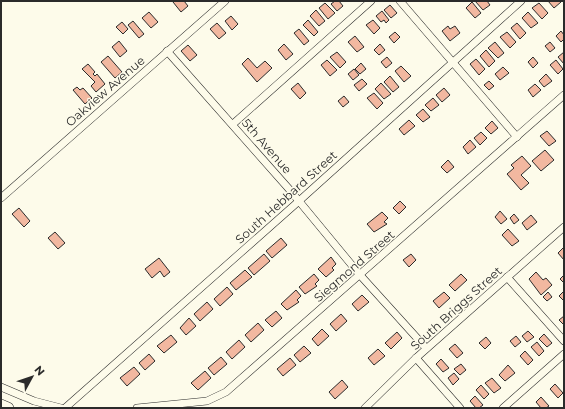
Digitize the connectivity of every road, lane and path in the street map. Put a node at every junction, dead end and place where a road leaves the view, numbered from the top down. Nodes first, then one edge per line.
1 (225, 1) edge
2 (371, 1) edge
3 (400, 1) edge
4 (521, 1) edge
5 (167, 51) junction
6 (452, 61) junction
7 (564, 95) edge
8 (233, 124) junction
9 (517, 138) junction
10 (1, 198) edge
11 (299, 201) junction
12 (564, 227) edge
13 (360, 275) junction
14 (507, 277) junction
15 (564, 341) edge
16 (426, 348) junction
17 (564, 354) edge
18 (416, 358) junction
19 (1, 387) edge
20 (1, 405) edge
21 (8, 408) edge
22 (61, 408) edge
23 (65, 408) edge
24 (138, 408) edge
25 (365, 408) edge
26 (460, 408) edge
27 (503, 408) edge

1 - 5 street, Oakview Avenue
2 - 8 street
3 - 6 street
4 - 6 street, South Hebbard Street
5 - 8 street, 5th Avenue
5 - 10 street, Oakview Avenue
6 - 9 street
6 - 11 street, South Hebbard Street
7 - 9 street, Siegmond Street
8 - 11 street, 5th Avenue
9 - 13 street, Siegmond Street
11 - 13 street, 5th Avenue
11 - 23 street, South Hebbard Street
12 - 14 street, South Briggs Street
13 - 16 street, 5th Avenue
13 - 24 street, Siegmond Street
14 - 15 street
14 - 16 street, South Briggs Street
16 - 18 street, South Briggs Street
17 - 27 street
18 - 25 street, South Briggs Street
18 - 26 street
19 - 22 street
20 - 21 highway

